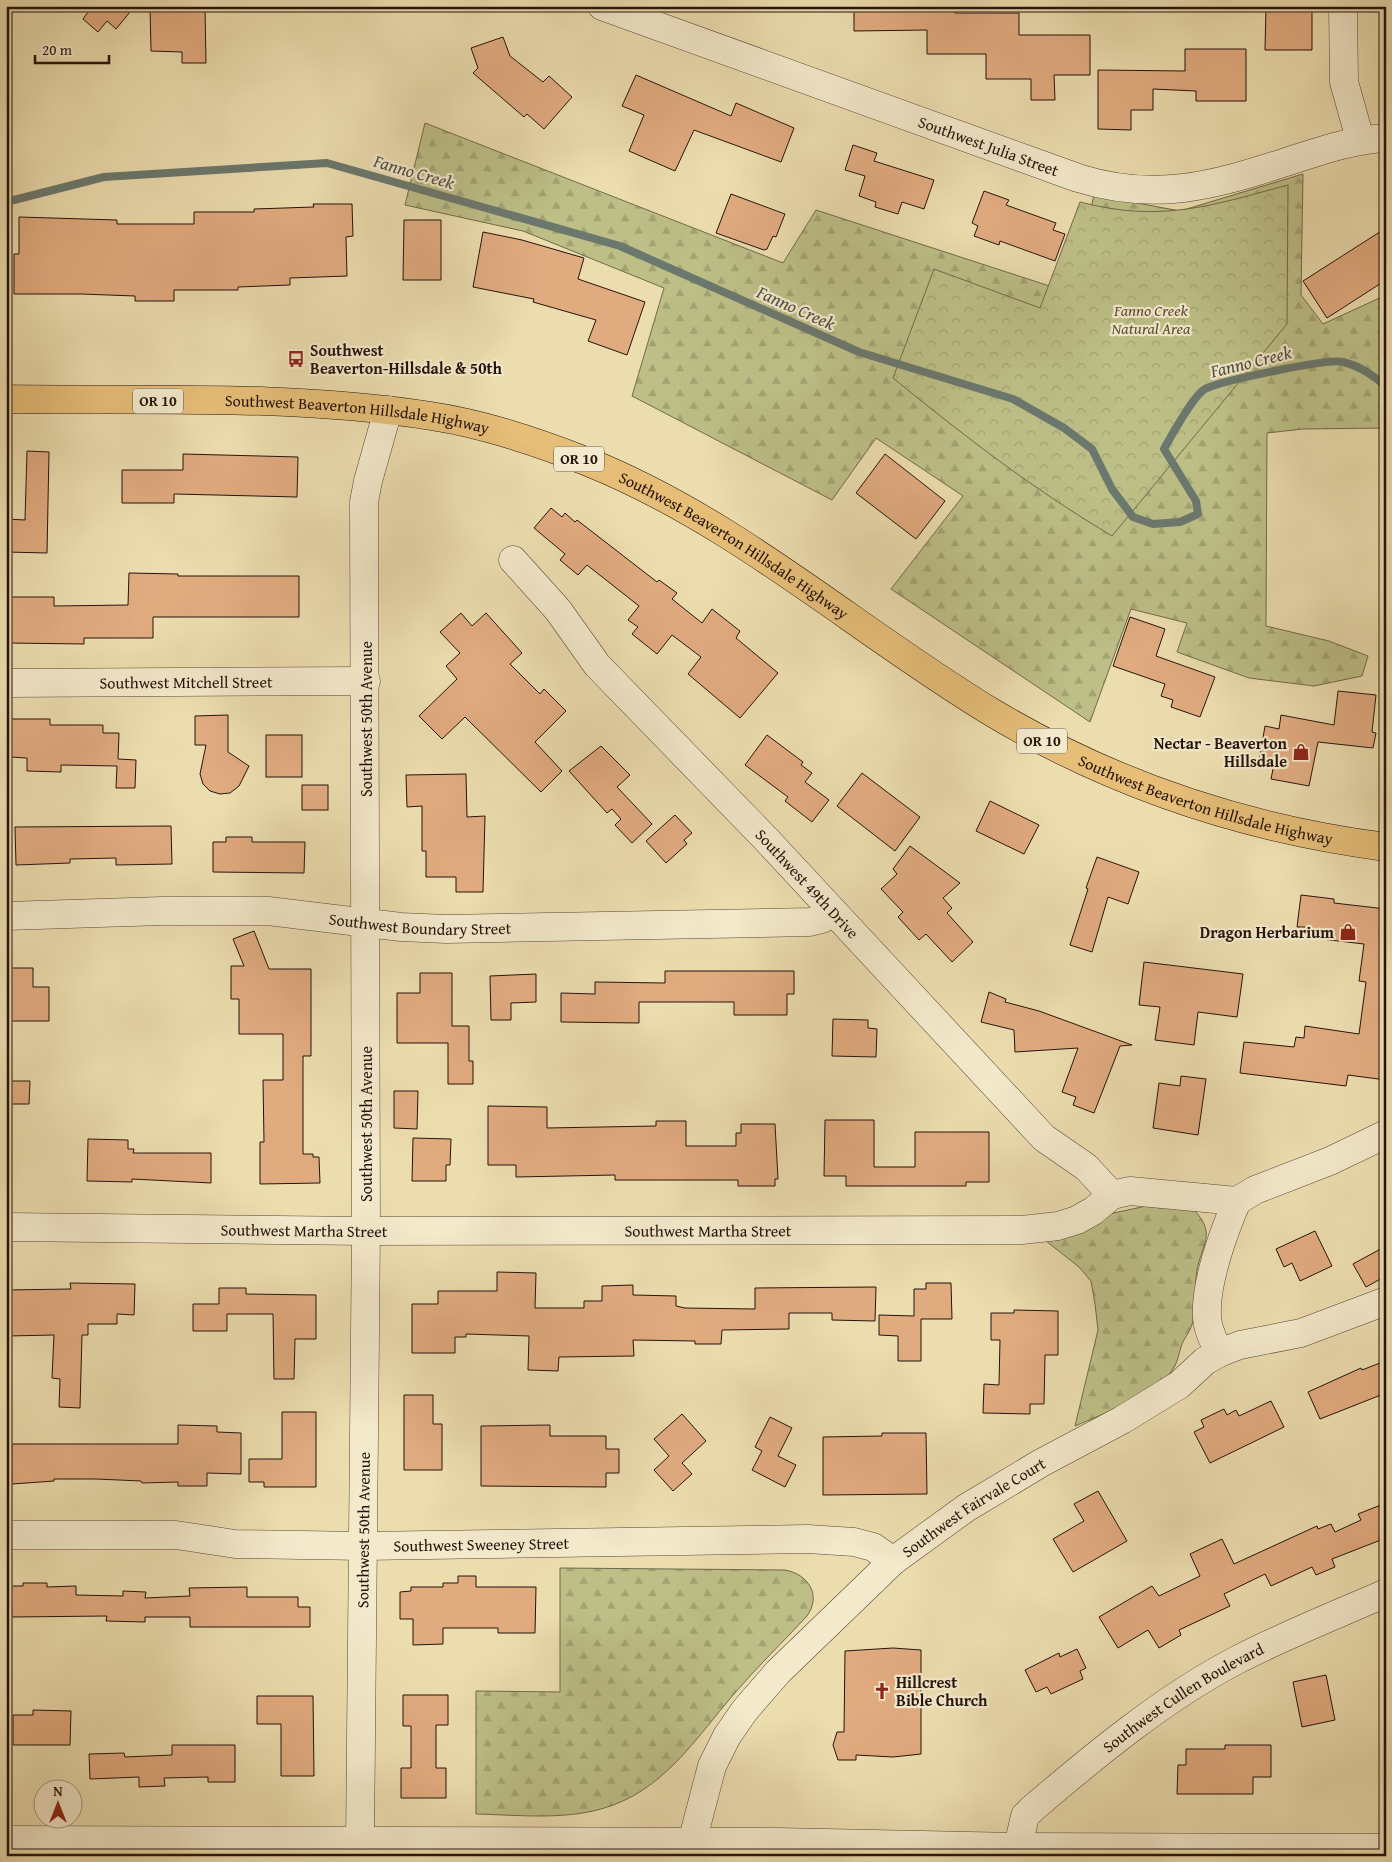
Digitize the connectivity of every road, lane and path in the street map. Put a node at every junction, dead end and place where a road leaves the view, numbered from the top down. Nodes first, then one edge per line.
1 (602, 6) edge
2 (1343, 6) edge
3 (1373, 138) edge
4 (6, 399) edge
5 (388, 410) junction
6 (513, 560) dead end
7 (366, 681) junction
8 (6, 683) edge
9 (1386, 847) edge
10 (832, 911) junction
11 (6, 916) edge
12 (366, 923) junction
13 (1386, 1134) edge
14 (1112, 1195) junction
15 (1237, 1201) junction
16 (6, 1227) edge
17 (366, 1231) junction
18 (1386, 1301) edge
19 (1219, 1353) junction
20 (6, 1535) edge
21 (364, 1546) junction
22 (893, 1561) junction
23 (1386, 1593) edge
24 (6, 1840) edge
25 (360, 1842) junction
26 (1018, 1847) junction
27 (1386, 1848) edge
28 (407, 1849) edge
29 (692, 1849) edge
30 (778, 1849) edge

1 - 3 street, Southwest Julia Street
2 - 3 street
4 - 5 main road, Southwest Beaverton Hillsdale Highway / OR 10
5 - 7 street, Southwest 50th Avenue
5 - 9 main road, Southwest Beaverton Hillsdale Highway / OR 10
6 - 10 street, Southwest 49th Drive
7 - 8 street, Southwest Mitchell Street
7 - 12 street, Southwest 50th Avenue
10 - 12 street, Southwest Boundary Street
10 - 14 street, Southwest 49th Drive
11 - 12 street, Southwest Boundary Street
12 - 17 street, Southwest 50th Avenue
13 - 15 street
14 - 15 street
14 - 17 street, Southwest Martha Street
15 - 19 street
16 - 17 street, Southwest Martha Street
17 - 21 street, Southwest 50th Avenue
18 - 19 street, Southwest Fairvale Court
19 - 22 street, Southwest Fairvale Court
20 - 21 street, Southwest Sweeney Street
21 - 22 street, Southwest Sweeney Street
21 - 25 street, Southwest 50th Avenue
22 - 29 street, Southwest Fairvale Court
23 - 26 street, Southwest Cullen Boulevard
24 - 25 street
25 - 28 street
26 - 27 street
26 - 30 street
28 - 29 street
29 - 30 street

